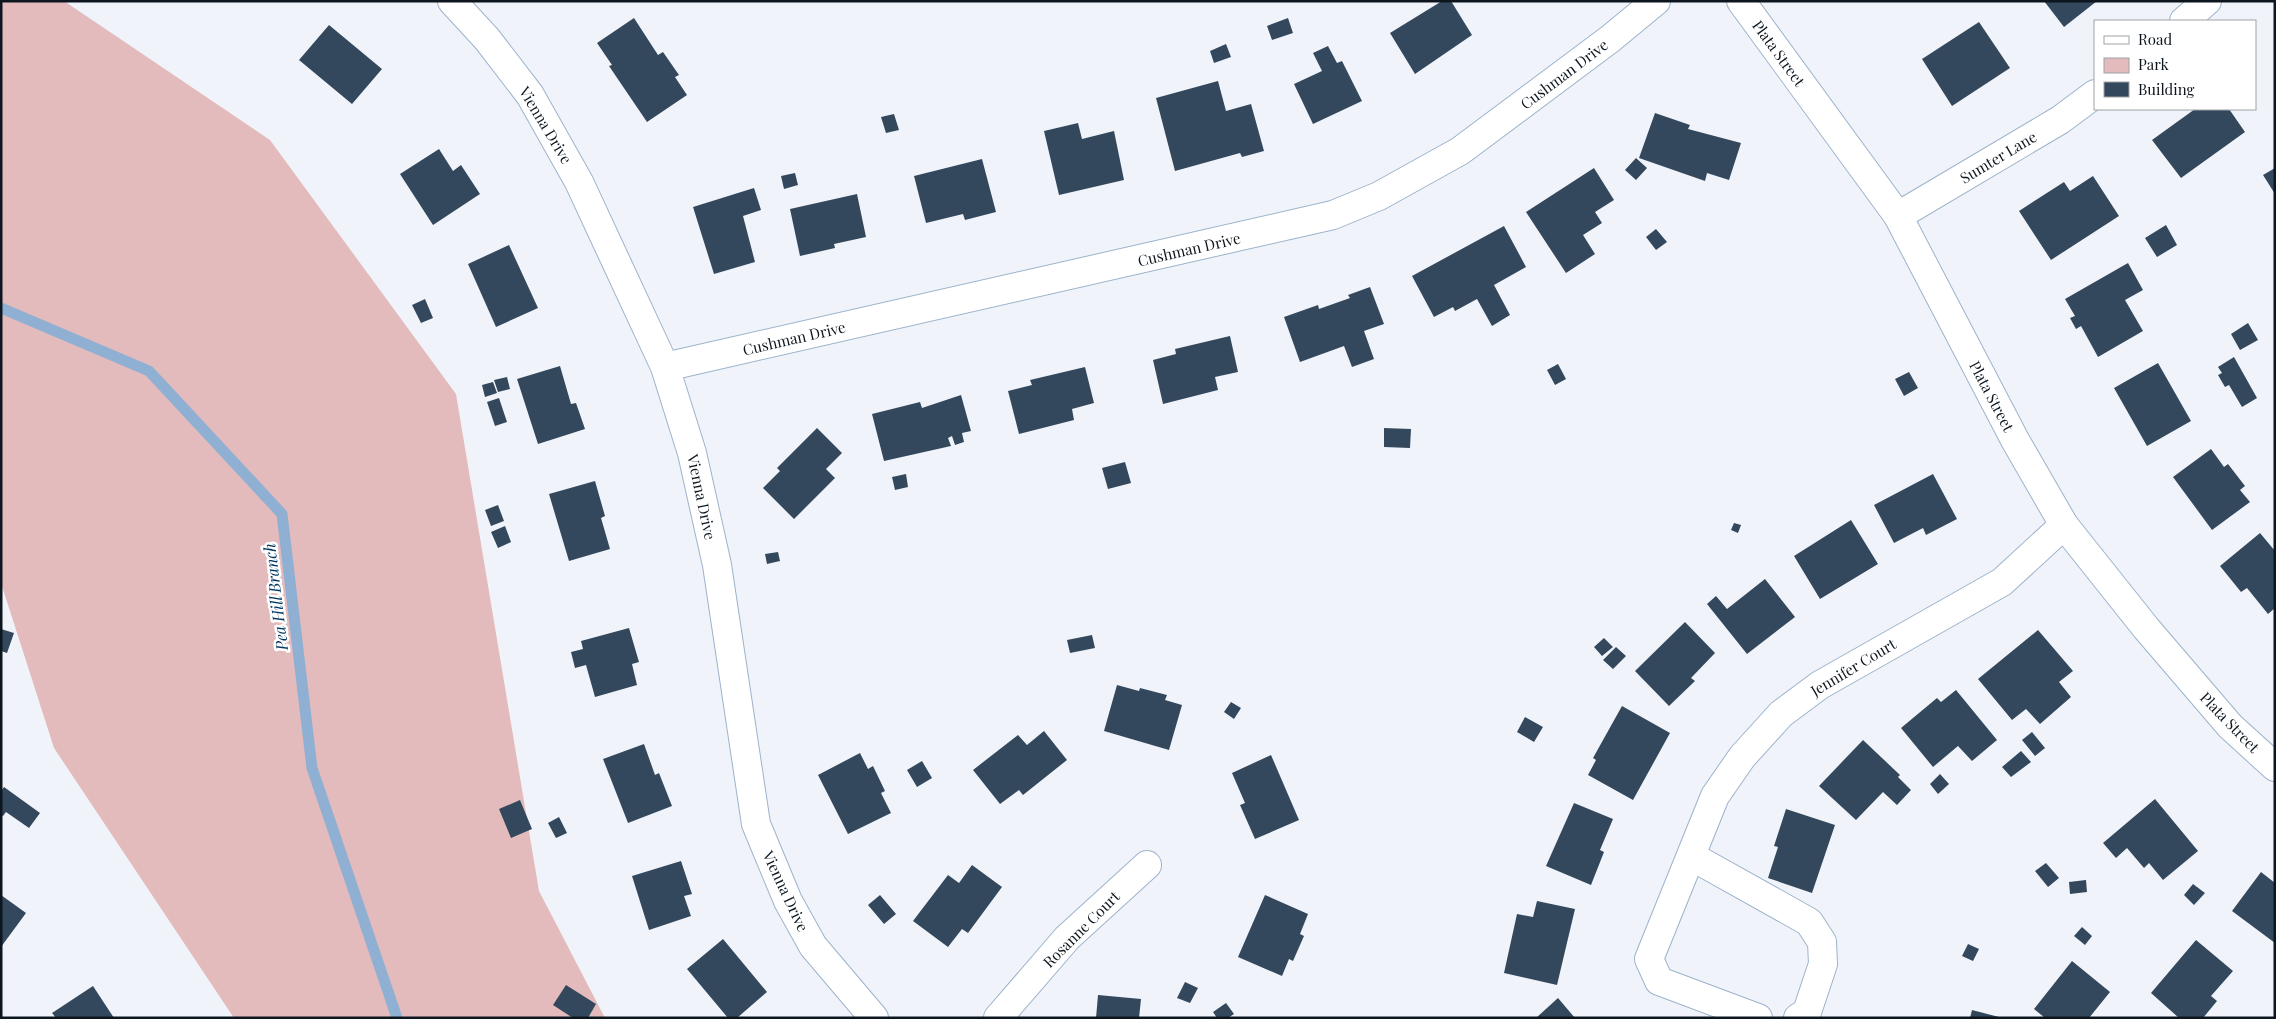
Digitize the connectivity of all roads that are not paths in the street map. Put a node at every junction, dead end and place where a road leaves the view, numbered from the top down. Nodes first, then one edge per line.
1 (452, 1) edge
2 (1656, 1) edge
3 (1741, 1) edge
4 (2207, 1) edge
5 (2185, 20) edge
6 (2094, 95) edge
7 (1898, 216) junction
8 (665, 367) junction
9 (2064, 524) junction
10 (2275, 767) edge
11 (1691, 856) junction
12 (1147, 865) dead end
13 (874, 1018) edge
14 (998, 1018) edge
15 (1758, 1018) edge
16 (1798, 1018) edge

1 - 8 street, Vienna Drive
2 - 8 street, Cushman Drive
3 - 7 street, Plata Street
4 - 5 street
6 - 7 street, Sumter Lane
7 - 9 street, Plata Street
8 - 13 street, Vienna Drive
9 - 10 street, Plata Street
9 - 11 street, Jennifer Court
11 - 15 street, Jennifer Court
11 - 16 street
12 - 14 street, Rosanne Court

